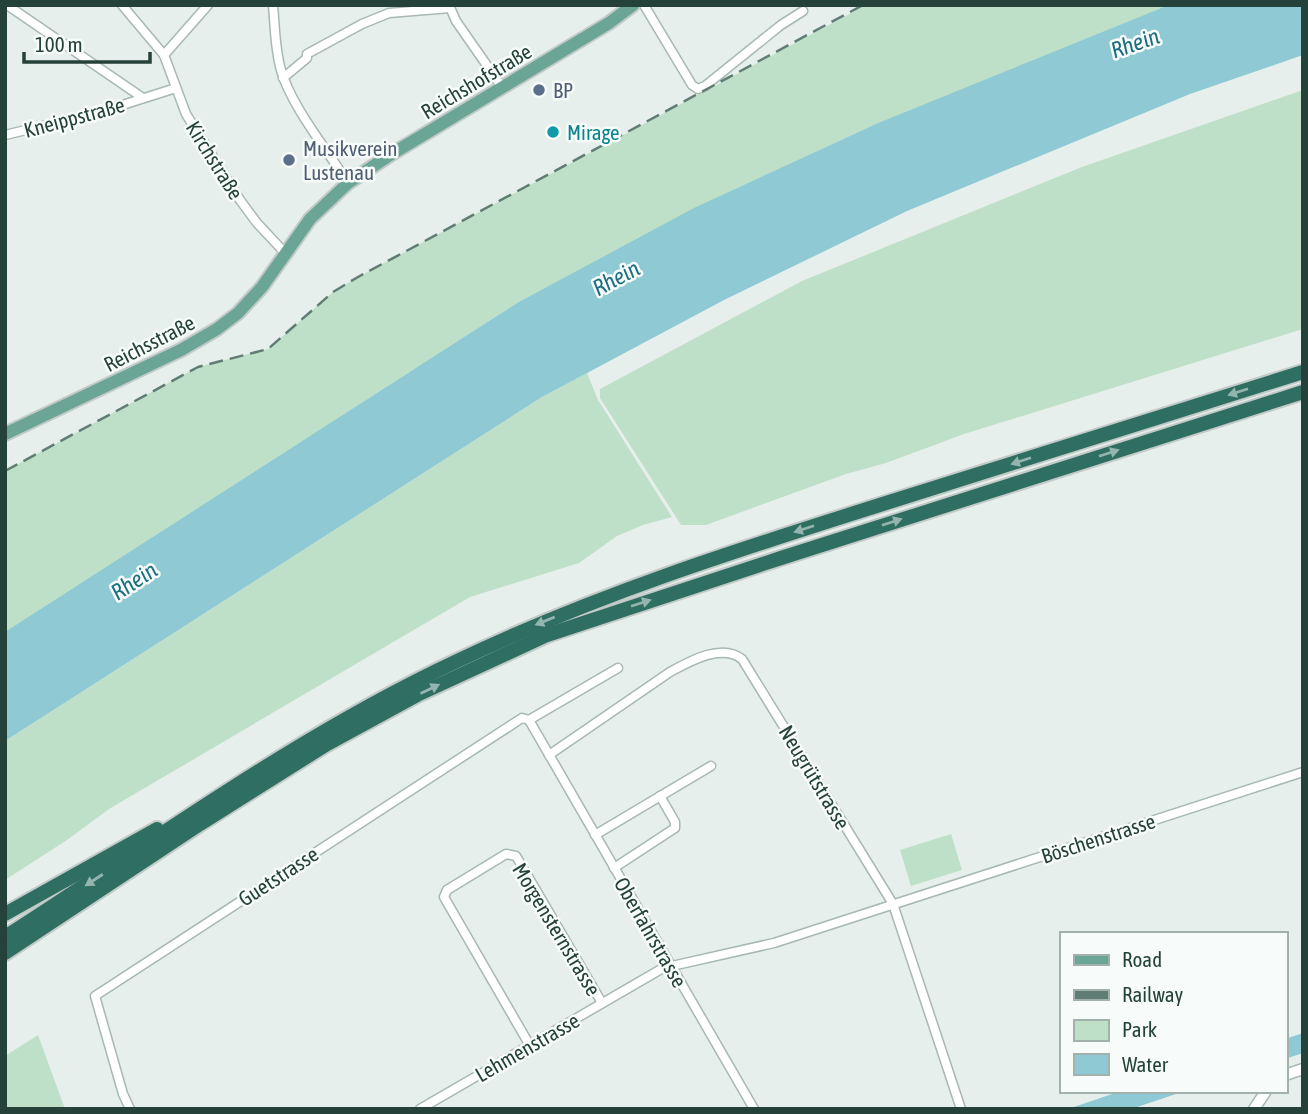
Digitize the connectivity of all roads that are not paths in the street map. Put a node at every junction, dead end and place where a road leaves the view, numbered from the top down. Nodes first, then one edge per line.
1 (8, 5) edge
2 (122, 5) edge
3 (208, 5) edge
4 (273, 5) edge
5 (633, 5) edge
6 (644, 5) edge
7 (449, 7) edge
8 (803, 11) dead end
9 (164, 55) junction
10 (283, 78) junction
11 (502, 87) junction
12 (176, 88) junction
13 (143, 98) junction
14 (5, 135) edge
15 (348, 183) junction
16 (286, 254) junction
17 (1303, 372) edge
18 (1303, 392) edge
19 (5, 434) edge
20 (618, 668) dead end
21 (529, 720) junction
22 (549, 755) junction
23 (711, 766) dead end
24 (1303, 772) edge
25 (233, 790) junction
26 (660, 796) junction
27 (596, 835) junction
28 (614, 868) junction
29 (115, 882) junction
30 (893, 904) junction
31 (5, 914) edge
32 (5, 937) edge
33 (5, 953) edge
34 (5, 965) edge
35 (671, 967) junction
36 (602, 1003) junction
37 (530, 1044) junction
38 (1265, 1093) edge
39 (130, 1109) edge
40 (420, 1109) edge
41 (754, 1109) edge
42 (961, 1109) edge
43 (1254, 1109) edge

1 - 13 street, Kneippstraße
2 - 9 street, Kirchstraße
3 - 9 street
4 - 10 street
5 - 11 main road, Reichshofstraße
6 - 8 street
7 - 10 street
7 - 11 street
9 - 12 street, Kirchstraße
10 - 15 street
11 - 15 main road, Reichshofstraße
12 - 13 street, Kneippstraße
12 - 16 street, Kirchstraße
13 - 14 street, Kneippstraße
15 - 16 main road, Reichshofstraße
16 - 19 main road, Reichsstraße
17 -> 25 highway
29 -> 18 highway
20 - 21 street
21 - 22 street
21 - 39 street, Guetstrasse
22 - 27 street, Oberfahrstrasse
22 - 30 street, Neugrütstrasse
23 - 26 street
24 - 30 street, Böschenstrasse
25 - 31 highway
25 -> 32 highway
26 - 27 street
26 - 28 street
27 - 28 street, Oberfahrstrasse
28 - 35 street, Oberfahrstrasse
29 - 33 highway
29 - 34 highway
30 - 35 street, Böschenstrasse
30 - 42 street, Neugrütstrasse
35 - 36 street, Lehmenstrasse
35 - 41 street, Oberfahrstrasse
36 - 37 street, Lehmenstrasse
36 - 37 street, Morgensternstrasse
37 - 40 street, Lehmenstrasse
38 - 43 street

